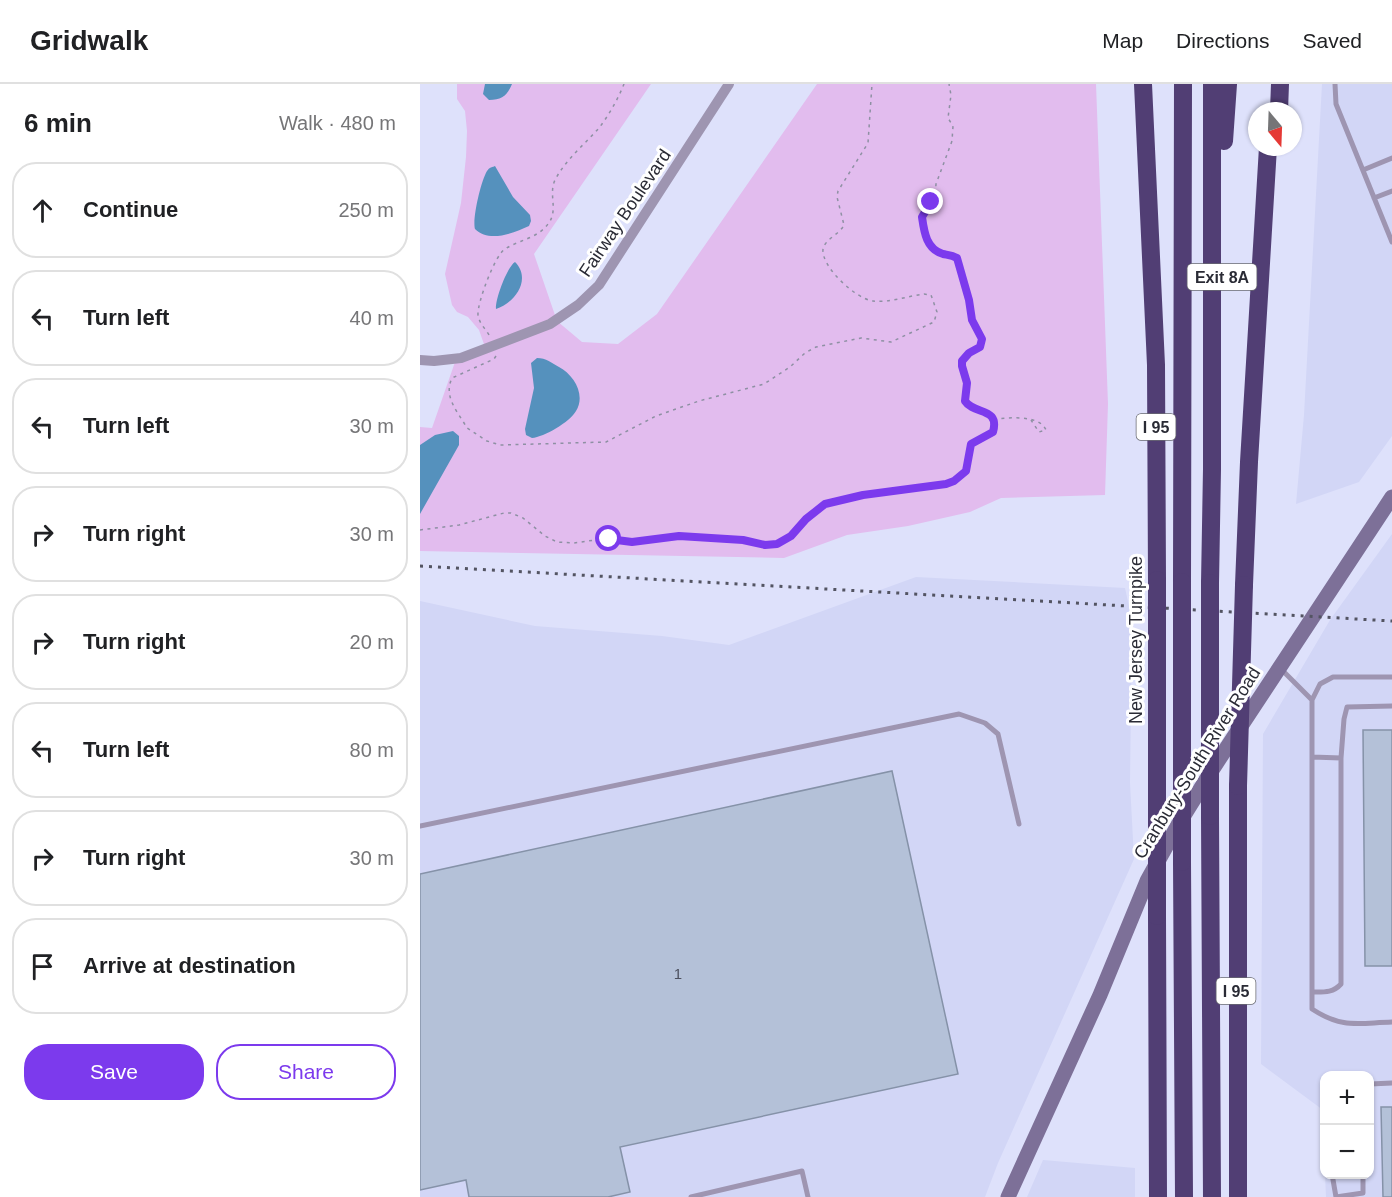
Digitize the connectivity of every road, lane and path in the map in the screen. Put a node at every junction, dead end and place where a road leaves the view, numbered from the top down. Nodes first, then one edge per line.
1 (624, 84) edge
2 (729, 84) edge
3 (872, 84) edge
4 (949, 84) edge
5 (1133, 84) edge
6 (1143, 84) edge
7 (1171, 84) edge
8 (1183, 84) edge
9 (1212, 84) edge
10 (1228, 84) edge
11 (1271, 84) edge
12 (1280, 84) edge
13 (1335, 84) edge
14 (1270, 102) edge
15 (1279, 102) edge
16 (1268, 156) edge
17 (1276, 156) edge
18 (1392, 158) edge
19 (1363, 170) junction
20 (1392, 191) edge
21 (1374, 198) junction
22 (1390, 229) edge
23 (1392, 242) edge
24 (1153, 274) junction
25 (1183, 301) junction
26 (1259, 310) junction
27 (493, 346) junction
28 (420, 360) edge
29 (993, 419) junction
30 (1031, 420) junction
31 (1212, 469) junction
32 (1392, 497) edge
33 (420, 530) edge
34 (1280, 668) junction
35 (1392, 677) edge
36 (1312, 700) junction
37 (1392, 706) edge
38 (1312, 757) junction
39 (1341, 758) junction
40 (1020, 824) dead end
41 (420, 826) edge
42 (1312, 992) junction
43 (1392, 1022) edge
44 (1392, 1083) edge
45 (1374, 1084) edge
46 (1333, 1179) edge
47 (1363, 1179) edge
48 (691, 1197) edge
49 (808, 1197) edge
50 (1008, 1197) edge
51 (1158, 1197) edge
52 (1184, 1197) edge
53 (1212, 1197) edge
54 (1238, 1197) edge
55 (1336, 1197) edge

1 - 27 path
2 - 27 street, Fairway Boulevard
3 - 27 path
4 - 29 path
5 - 24 highway
6 - 24 highway, New Jersey Turnpike / I 95
7 - 25 highway
8 - 25 highway, I 95
9 - 31 highway, I 95
10 - 31 highway, Exit 8A
11 - 14 highway
12 - 15 highway
13 - 19 lane
16 - 26 highway, I 95
17 - 26 highway, Exit 8A
18 - 19 lane
19 - 21 lane
20 - 21 lane
21 - 22 lane
22 - 23 lane
24 - 51 highway, New Jersey Turnpike / I 95, bridge
25 - 52 highway, I 95, bridge
26 - 54 highway, I 95, bridge
27 - 28 street, Fairway Boulevard
29 - 30 path
29 - 33 path
30 - 30 path
31 - 53 highway, I 95, bridge
32 - 34 main road, Cranbury-South River Road
34 - 36 lane
34 - 50 main road, Cranbury-South River Road
35 - 36 lane
36 - 38 lane
37 - 39 lane
38 - 39 lane
38 - 42 lane
39 - 42 lane
40 - 41 lane
42 - 43 lane
44 - 45 lane
46 - 55 lane
47 - 55 lane
48 - 49 lane

